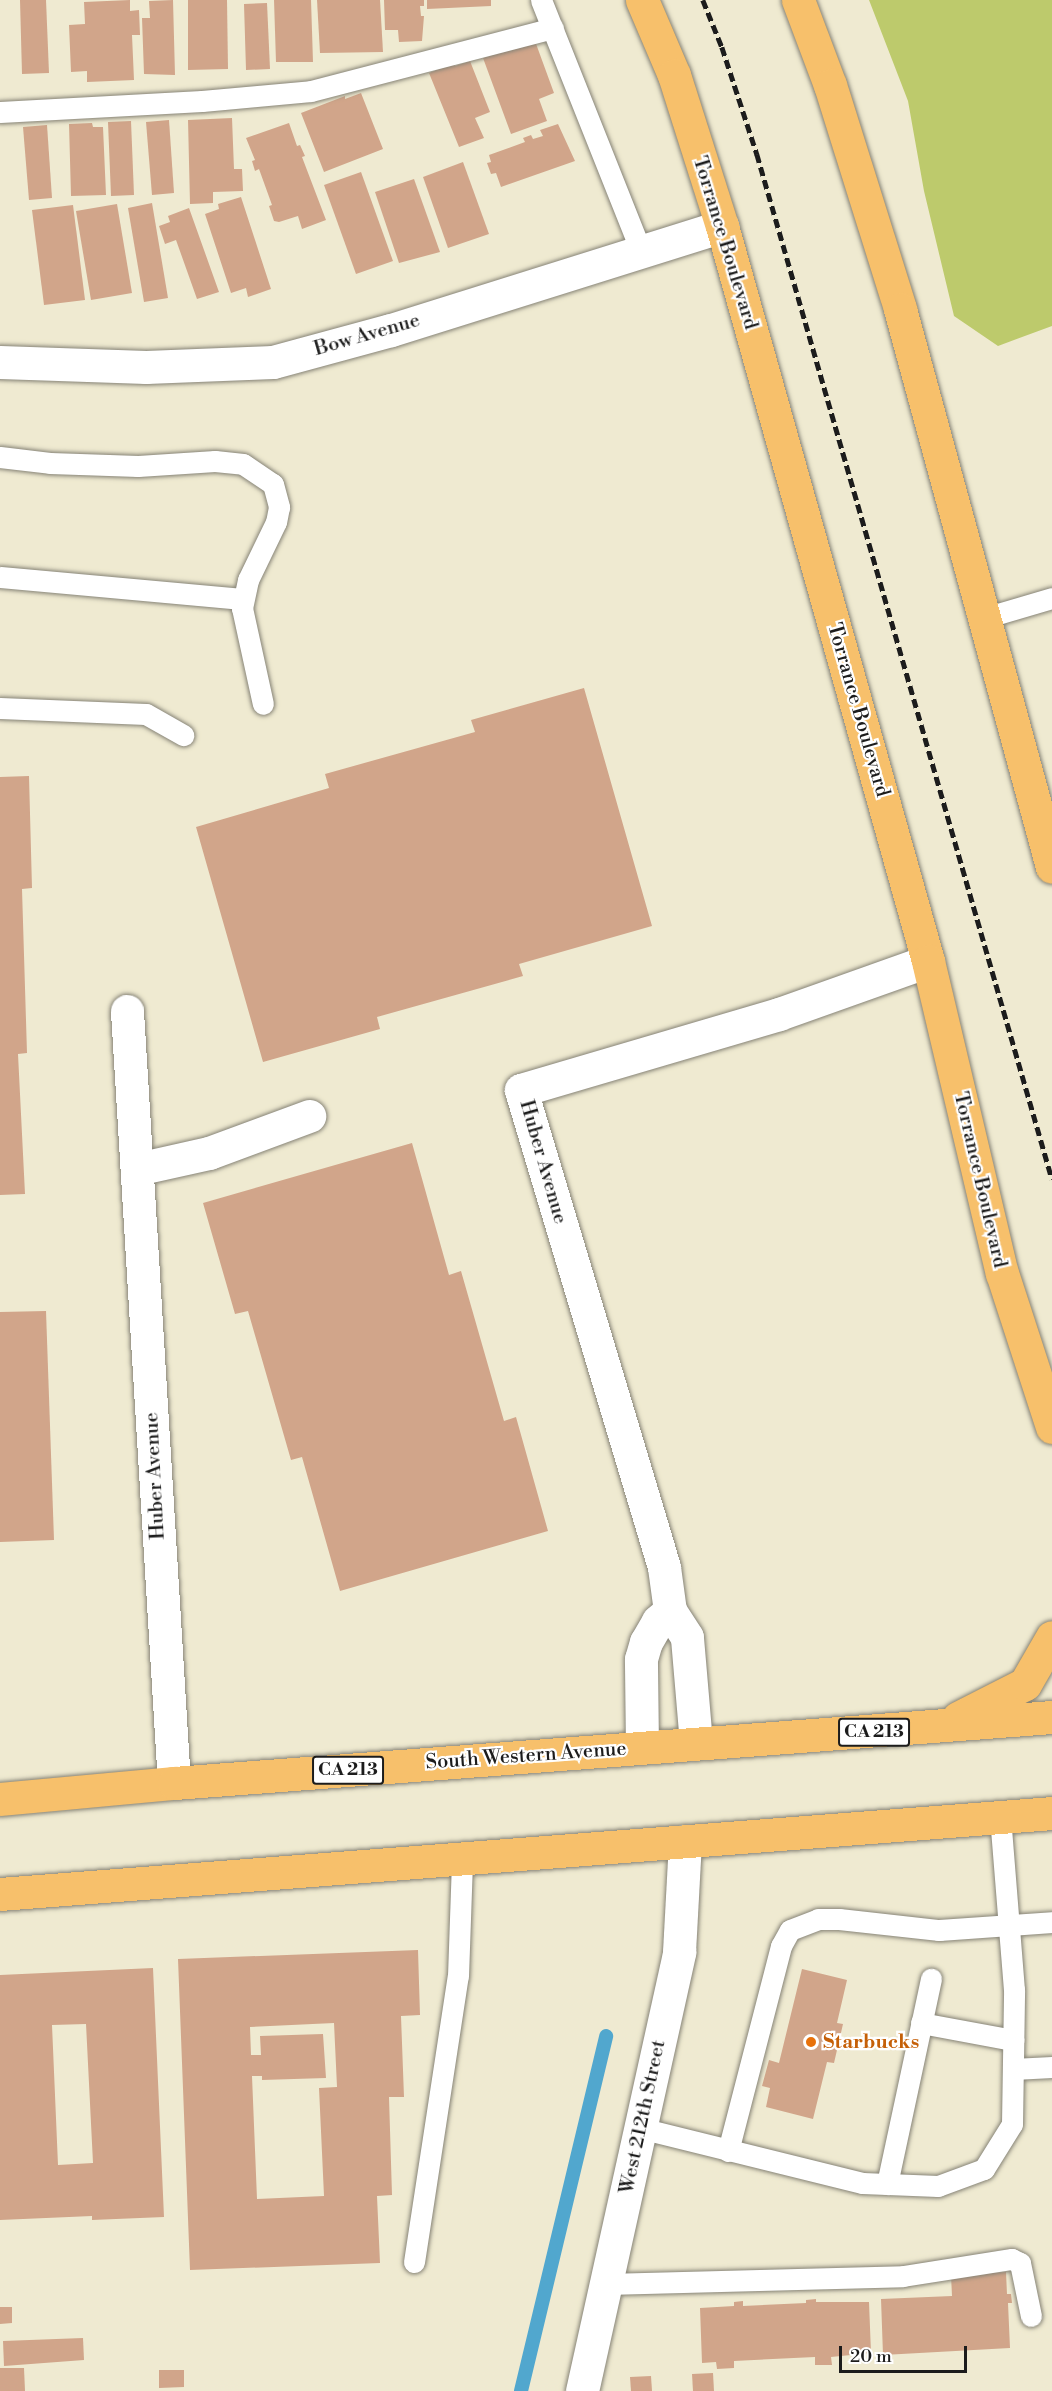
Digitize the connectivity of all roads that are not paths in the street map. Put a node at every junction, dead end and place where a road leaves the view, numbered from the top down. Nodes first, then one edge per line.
1 (541, 0) edge
2 (642, 0) edge
3 (798, 0) edge
4 (553, 28) junction
5 (0, 112) edge
6 (722, 226) junction
7 (641, 251) junction
8 (0, 362) edge
9 (0, 457) edge
10 (0, 577) edge
11 (1052, 598) edge
12 (243, 599) junction
13 (984, 618) junction
14 (263, 704) dead end
15 (0, 708) edge
16 (183, 735) dead end
17 (1052, 867) edge
18 (928, 961) junction
19 (127, 1011) dead end
20 (309, 1116) dead end
21 (137, 1169) junction
22 (1052, 1427) edge
23 (670, 1611) junction
24 (1052, 1637) edge
25 (1052, 1717) edge
26 (939, 1727) junction
27 (696, 1743) junction
28 (642, 1747) junction
29 (174, 1783) junction
30 (0, 1799) edge
31 (1052, 1813) edge
32 (1000, 1817) junction
33 (685, 1841) junction
34 (462, 1860) junction
35 (0, 1894) edge
36 (1052, 1922) edge
37 (1009, 1924) junction
38 (931, 1979) dead end
39 (921, 2023) junction
40 (1013, 2040) junction
41 (1052, 2067) edge
42 (1013, 2069) junction
43 (640, 2128) junction
44 (728, 2151) junction
45 (886, 2184) junction
46 (414, 2262) dead end
47 (606, 2284) junction
48 (1030, 2316) dead end
49 (582, 2391) edge

1 - 4 lane
2 - 6 main road, Torrance Boulevard
3 - 13 main road
4 - 5 lane
4 - 7 lane
6 - 7 street, Bow Avenue
6 - 18 main road, Torrance Boulevard
7 - 8 street, Bow Avenue
9 - 12 lane
10 - 12 lane
11 - 13 lane
12 - 14 lane
13 - 17 main road
15 - 16 lane
18 - 22 main road, Torrance Boulevard
18 - 23 street, Huber Avenue
19 - 21 street, Huber Avenue
20 - 21 street
21 - 29 street, Huber Avenue
23 - 27 street, Huber Avenue
23 - 28 street
24 - 26 main road
25 - 26 main road, South Western Avenue / CA 213
26 - 27 main road, South Western Avenue / CA 213
27 - 28 main road, South Western Avenue / CA 213
28 - 29 main road, South Western Avenue / CA 213
29 - 30 main road, South Western Avenue / CA 213
31 - 32 main road
32 - 33 main road
32 - 37 lane
33 - 34 main road
33 - 43 street, West 212th Street
34 - 35 main road
34 - 46 lane
36 - 37 lane
37 - 40 lane
37 - 44 lane
38 - 39 lane
39 - 40 lane
39 - 45 lane
40 - 42 lane
41 - 42 lane
42 - 45 lane
43 - 44 lane
43 - 47 street, West 212th Street
44 - 45 lane
47 - 48 lane
47 - 49 street, West 212th Street

